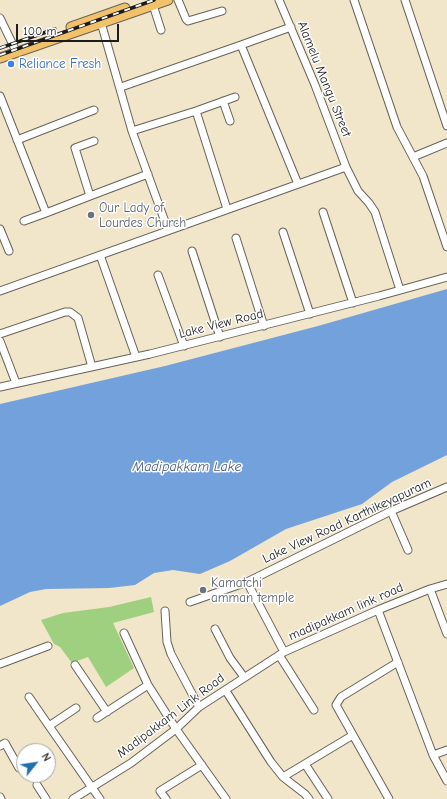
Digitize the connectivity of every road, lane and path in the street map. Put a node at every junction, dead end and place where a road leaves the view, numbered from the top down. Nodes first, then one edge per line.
1 (168, 0) edge
2 (178, 0) edge
3 (279, 0) edge
4 (354, 0) edge
5 (405, 0) edge
6 (152, 3) edge
7 (222, 11) dead end
8 (0, 18) edge
9 (100, 20) junction
10 (291, 27) junction
11 (161, 30) dead end
12 (241, 45) junction
13 (14, 47) junction
14 (0, 52) edge
15 (0, 58) edge
16 (121, 87) junction
17 (0, 96) edge
18 (235, 97) dead end
19 (223, 101) junction
20 (94, 110) dead end
21 (196, 111) junction
22 (230, 121) dead end
23 (447, 126) edge
24 (132, 131) junction
25 (17, 140) junction
26 (94, 141) dead end
27 (447, 143) edge
28 (413, 157) junction
29 (346, 167) junction
30 (148, 174) junction
31 (298, 184) junction
32 (90, 196) junction
33 (227, 209) junction
34 (323, 212) dead end
35 (46, 213) junction
36 (24, 221) dead end
37 (0, 228) edge
38 (168, 230) junction
39 (283, 232) dead end
40 (236, 238) dead end
41 (447, 247) edge
42 (9, 251) dead end
43 (192, 251) dead end
44 (100, 255) junction
45 (158, 275) dead end
46 (447, 277) edge
47 (400, 290) junction
48 (0, 291) edge
49 (353, 303) junction
50 (310, 314) junction
51 (264, 326) junction
52 (0, 334) edge
53 (220, 337) junction
54 (0, 341) edge
55 (184, 346) junction
56 (136, 357) junction
57 (92, 367) junction
58 (16, 383) junction
59 (0, 387) edge
60 (447, 487) edge
61 (391, 511) junction
62 (408, 550) dead end
63 (247, 582) junction
64 (447, 584) edge
65 (430, 588) junction
66 (190, 602) dead end
67 (378, 610) junction
68 (165, 611) dead end
69 (215, 629) dead end
70 (124, 633) dead end
71 (447, 634) edge
72 (48, 646) dead end
73 (281, 654) junction
74 (398, 662) junction
75 (0, 664) edge
76 (75, 665) dead end
77 (244, 677) junction
78 (148, 686) junction
79 (226, 691) junction
80 (29, 697) dead end
81 (199, 707) junction
82 (76, 708) dead end
83 (314, 710) dead end
84 (107, 712) junction
85 (97, 718) dead end
86 (49, 726) junction
87 (176, 729) junction
88 (353, 735) junction
89 (0, 746) edge
90 (447, 750) edge
91 (433, 755) junction
92 (16, 763) edge
93 (305, 764) junction
94 (202, 765) junction
95 (283, 777) junction
96 (447, 781) edge
97 (37, 785) dead end
98 (92, 787) junction
99 (388, 797) edge
100 (46, 799) edge
101 (73, 799) edge
102 (100, 799) edge
103 (166, 799) edge
104 (226, 799) edge
105 (309, 799) edge
106 (328, 799) edge
107 (380, 799) edge

1 - 6 main road
2 - 7 street
3 - 10 street, Alamelu Mangu Street
4 - 28 street
5 - 23 street
6 - 9 main road
6 - 11 street
8 - 13 street
9 - 13 main road
9 - 15 main road
9 - 16 street
10 - 12 street
10 - 29 street, Alamelu Mangu Street
12 - 16 street
12 - 31 street
13 - 14 main road
16 - 24 street
17 - 25 street
18 - 19 street
19 - 21 street
19 - 22 street
20 - 25 street
21 - 24 street
21 - 33 street
24 - 30 street
25 - 35 street
26 - 32 street
27 - 28 street
28 - 41 street
29 - 31 street
29 - 47 street, Alamelu Mangu Street
30 - 32 street
30 - 38 street
31 - 33 street
32 - 35 street
33 - 38 street
34 - 49 street
35 - 36 street
37 - 42 street
38 - 44 street
39 - 50 street
40 - 51 street
43 - 53 street
44 - 48 street
44 - 56 street
45 - 55 street
46 - 47 street, Lake View Road
47 - 49 street, Lake View Road
49 - 50 street, Lake View Road
50 - 51 street, Lake View Road
51 - 53 street, Lake View Road
52 - 57 street
53 - 55 street, Lake View Road
54 - 58 street
55 - 56 street, Lake View Road
56 - 57 street, Lake View Road
57 - 58 street, Lake View Road
58 - 59 street, Lake View Road
60 - 61 street, Lake View Road Karthikeyapuram
61 - 62 street
61 - 63 street, Lake View Road Karthikeyapuram
63 - 66 street, Lake View Road Karthikeyapuram
63 - 73 street, madipakkam link road
64 - 65 street, madipakkam link road
65 - 67 street, madipakkam link road
65 - 71 street
67 - 73 street, madipakkam link road
67 - 74 street
68 - 81 street
69 - 77 street
70 - 78 street
72 - 75 street
73 - 77 street, Madipakkam Link Road
73 - 83 street
74 - 88 street
74 - 91 street
76 - 84 street
77 - 79 street, Madipakkam Link Road
78 - 84 street
78 - 87 street
79 - 81 street, Madipakkam Link Road
79 - 95 street
80 - 86 street
81 - 87 street, Madipakkam Link Road
82 - 86 street
84 - 85 street
86 - 98 street
87 - 94 street
87 - 98 street, Madipakkam Link Road
88 - 93 street
88 - 99 street
89 - 92 street
90 - 91 street
91 - 96 street
93 - 95 street
93 - 106 street
94 - 103 street
94 - 104 street
95 - 105 street
97 - 100 street
98 - 101 street, Madipakkam Link Road
98 - 102 street
99 - 107 street

